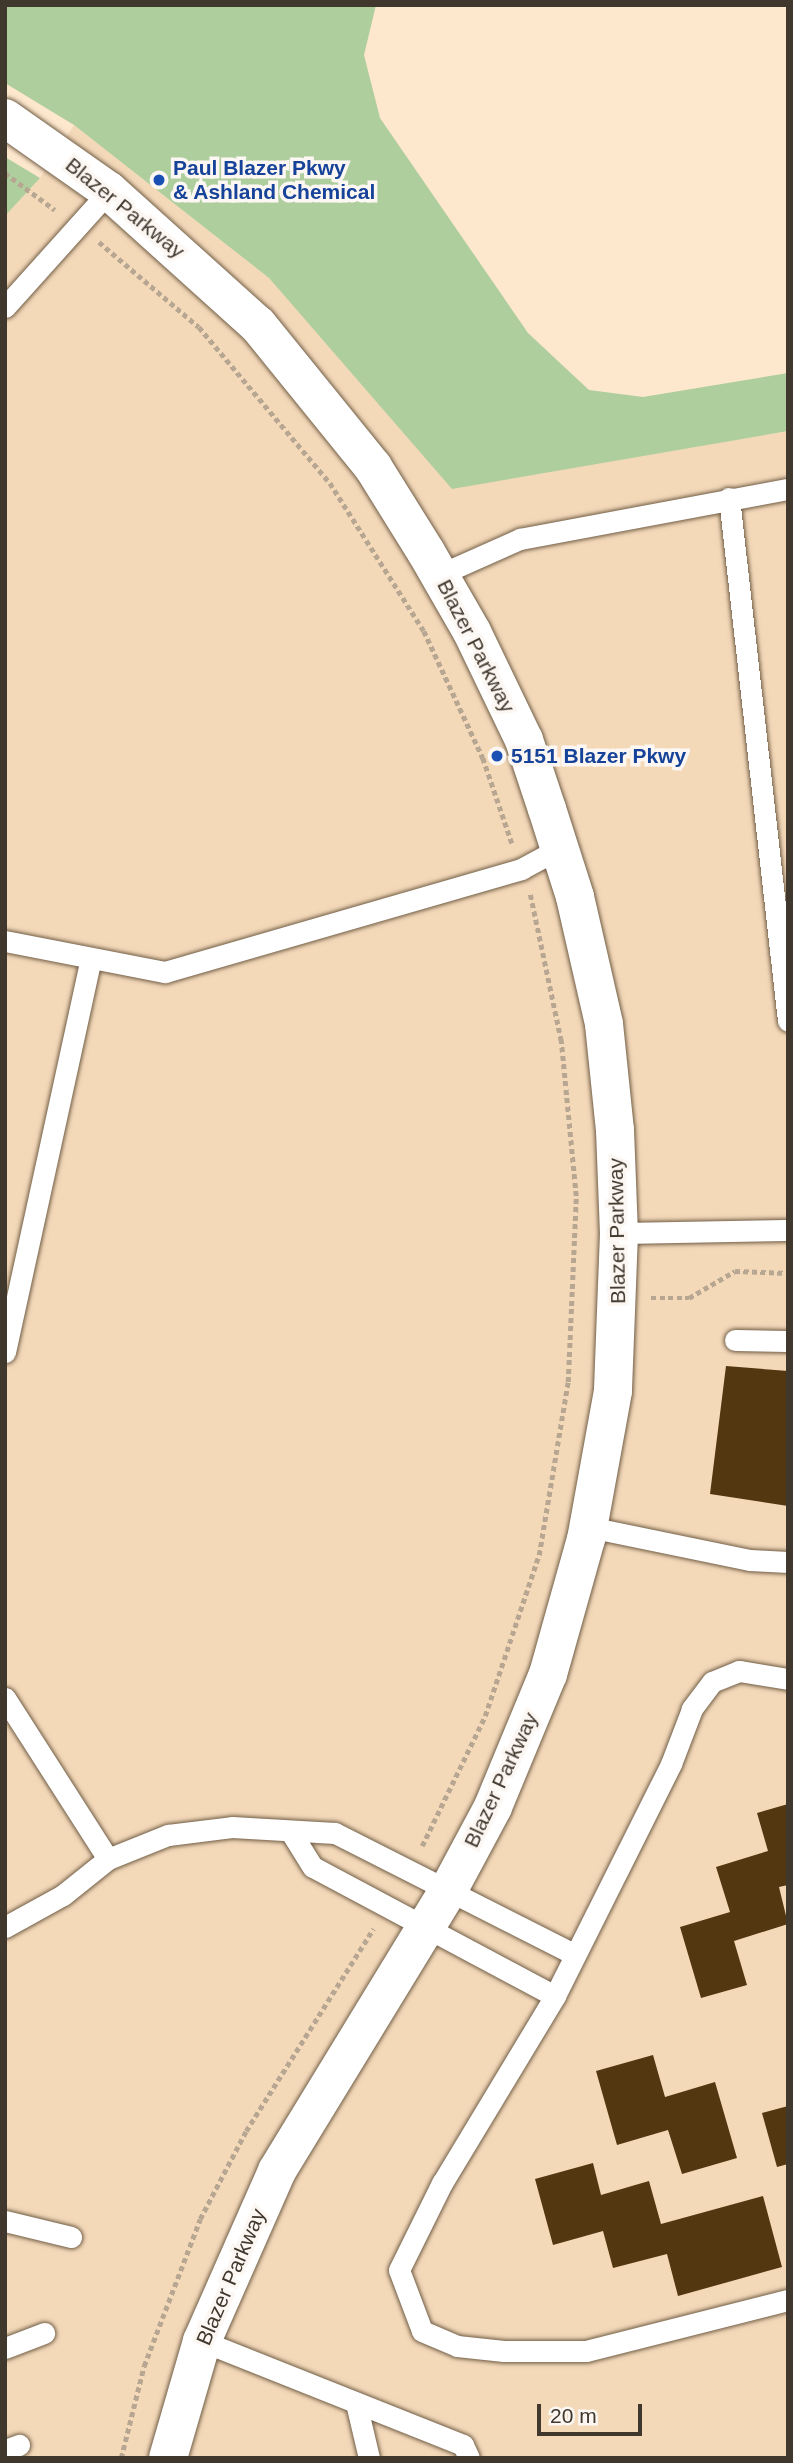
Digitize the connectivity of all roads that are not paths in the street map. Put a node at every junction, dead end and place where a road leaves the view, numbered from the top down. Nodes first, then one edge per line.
1 (5, 118) edge
2 (109, 191) junction
3 (5, 307) edge
4 (788, 489) edge
5 (729, 498) junction
6 (439, 575) junction
7 (560, 848) junction
8 (5, 941) edge
9 (90, 961) junction
10 (788, 1021) edge
11 (788, 1230) edge
12 (619, 1233) junction
13 (735, 1340) dead end
14 (788, 1340) edge
15 (5, 1352) edge
16 (589, 1527) junction
17 (788, 1562) edge
18 (788, 1679) edge
19 (5, 1698) edge
20 (292, 1834) junction
21 (108, 1859) junction
22 (449, 1889) junction
23 (5, 1927) edge
24 (425, 1930) junction
25 (575, 1955) junction
26 (555, 1996) junction
27 (5, 2221) edge
28 (71, 2237) dead end
29 (788, 2300) edge
30 (44, 2333) dead end
31 (202, 2341) junction
32 (5, 2348) edge
33 (356, 2403) junction
34 (169, 2458) edge
35 (369, 2458) edge
36 (469, 2458) edge

1 - 2 street, Blazer Parkway
2 - 3 lane
2 - 6 street, Blazer Parkway
4 - 5 lane
5 - 6 lane
5 - 10 lane
6 - 7 street, Blazer Parkway
7 - 9 lane
7 - 12 street, Blazer Parkway
8 - 9 lane
9 - 15 lane
11 - 12 lane
12 - 16 street, Blazer Parkway
13 - 14 lane
16 - 17 lane
16 - 22 street, Blazer Parkway
18 - 25 lane
19 - 21 lane
20 - 21 lane
20 - 22 lane
20 - 24 lane
21 - 23 lane
22 - 24 street, Blazer Parkway
22 - 25 lane
24 - 26 lane
24 - 31 street, Blazer Parkway
25 - 26 lane
26 - 29 lane
27 - 28 lane
30 - 32 lane
31 - 33 lane
31 - 34 street, Blazer Parkway
33 - 35 lane
33 - 36 lane

